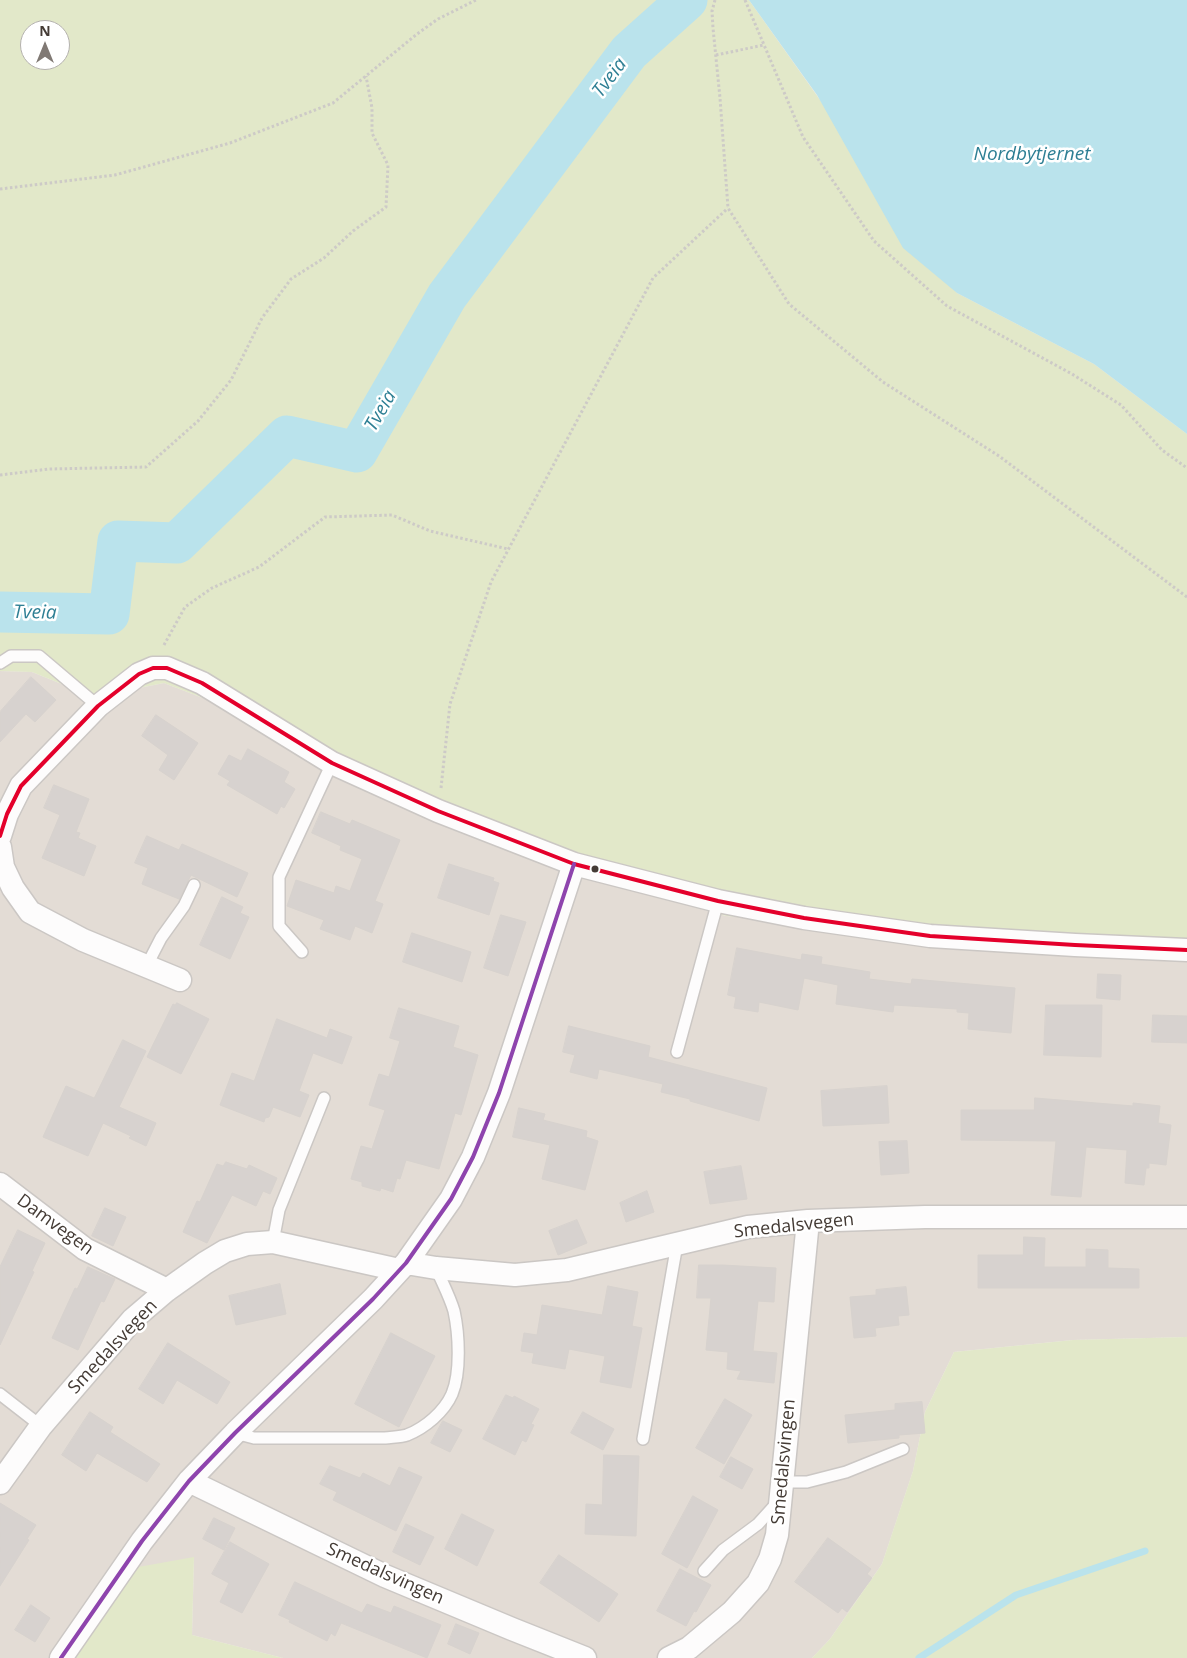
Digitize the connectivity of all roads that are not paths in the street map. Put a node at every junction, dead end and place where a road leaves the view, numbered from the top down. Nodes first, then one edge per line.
1 (0, 663) edge
2 (98, 706) junction
3 (332, 764) junction
4 (0, 836) edge
5 (0, 847) edge
6 (574, 864) junction
7 (194, 885) dead end
8 (718, 901) junction
9 (1187, 950) edge
10 (302, 952) dead end
11 (146, 967) junction
12 (180, 980) dead end
13 (677, 1052) dead end
14 (324, 1098) dead end
15 (0, 1184) edge
16 (1187, 1218) edge
17 (808, 1220) junction
18 (273, 1242) junction
19 (677, 1244) junction
20 (402, 1267) junction
21 (436, 1268) junction
22 (167, 1290) junction
23 (0, 1394) edge
24 (41, 1426) junction
25 (235, 1433) junction
26 (643, 1439) dead end
27 (903, 1449) dead end
28 (189, 1481) junction
29 (0, 1483) edge
30 (781, 1491) junction
31 (704, 1571) dead end
32 (62, 1658) edge
33 (585, 1658) edge
34 (669, 1658) edge

1 - 2 lane
2 - 3 street
2 - 4 street
3 - 6 street
3 - 10 lane
5 - 11 street
6 - 8 street
6 - 20 street
7 - 11 lane
8 - 9 street
8 - 13 lane
11 - 12 street
14 - 18 lane
15 - 22 street, Damvegen
16 - 17 street, Smedalsvegen
17 - 19 street, Smedalsvegen
17 - 30 street, Smedalsvingen
18 - 20 street, Smedalsvegen
18 - 22 street, Smedalsvegen
19 - 21 street, Smedalsvegen
19 - 26 lane
20 - 21 street, Smedalsvegen
20 - 25 street
21 - 25 lane
22 - 24 street, Smedalsvegen
23 - 24 lane
24 - 29 street, Smedalsvegen
25 - 28 street
27 - 30 lane
28 - 32 street
28 - 33 street, Smedalsvingen
30 - 31 lane
30 - 34 street, Smedalsvingen

